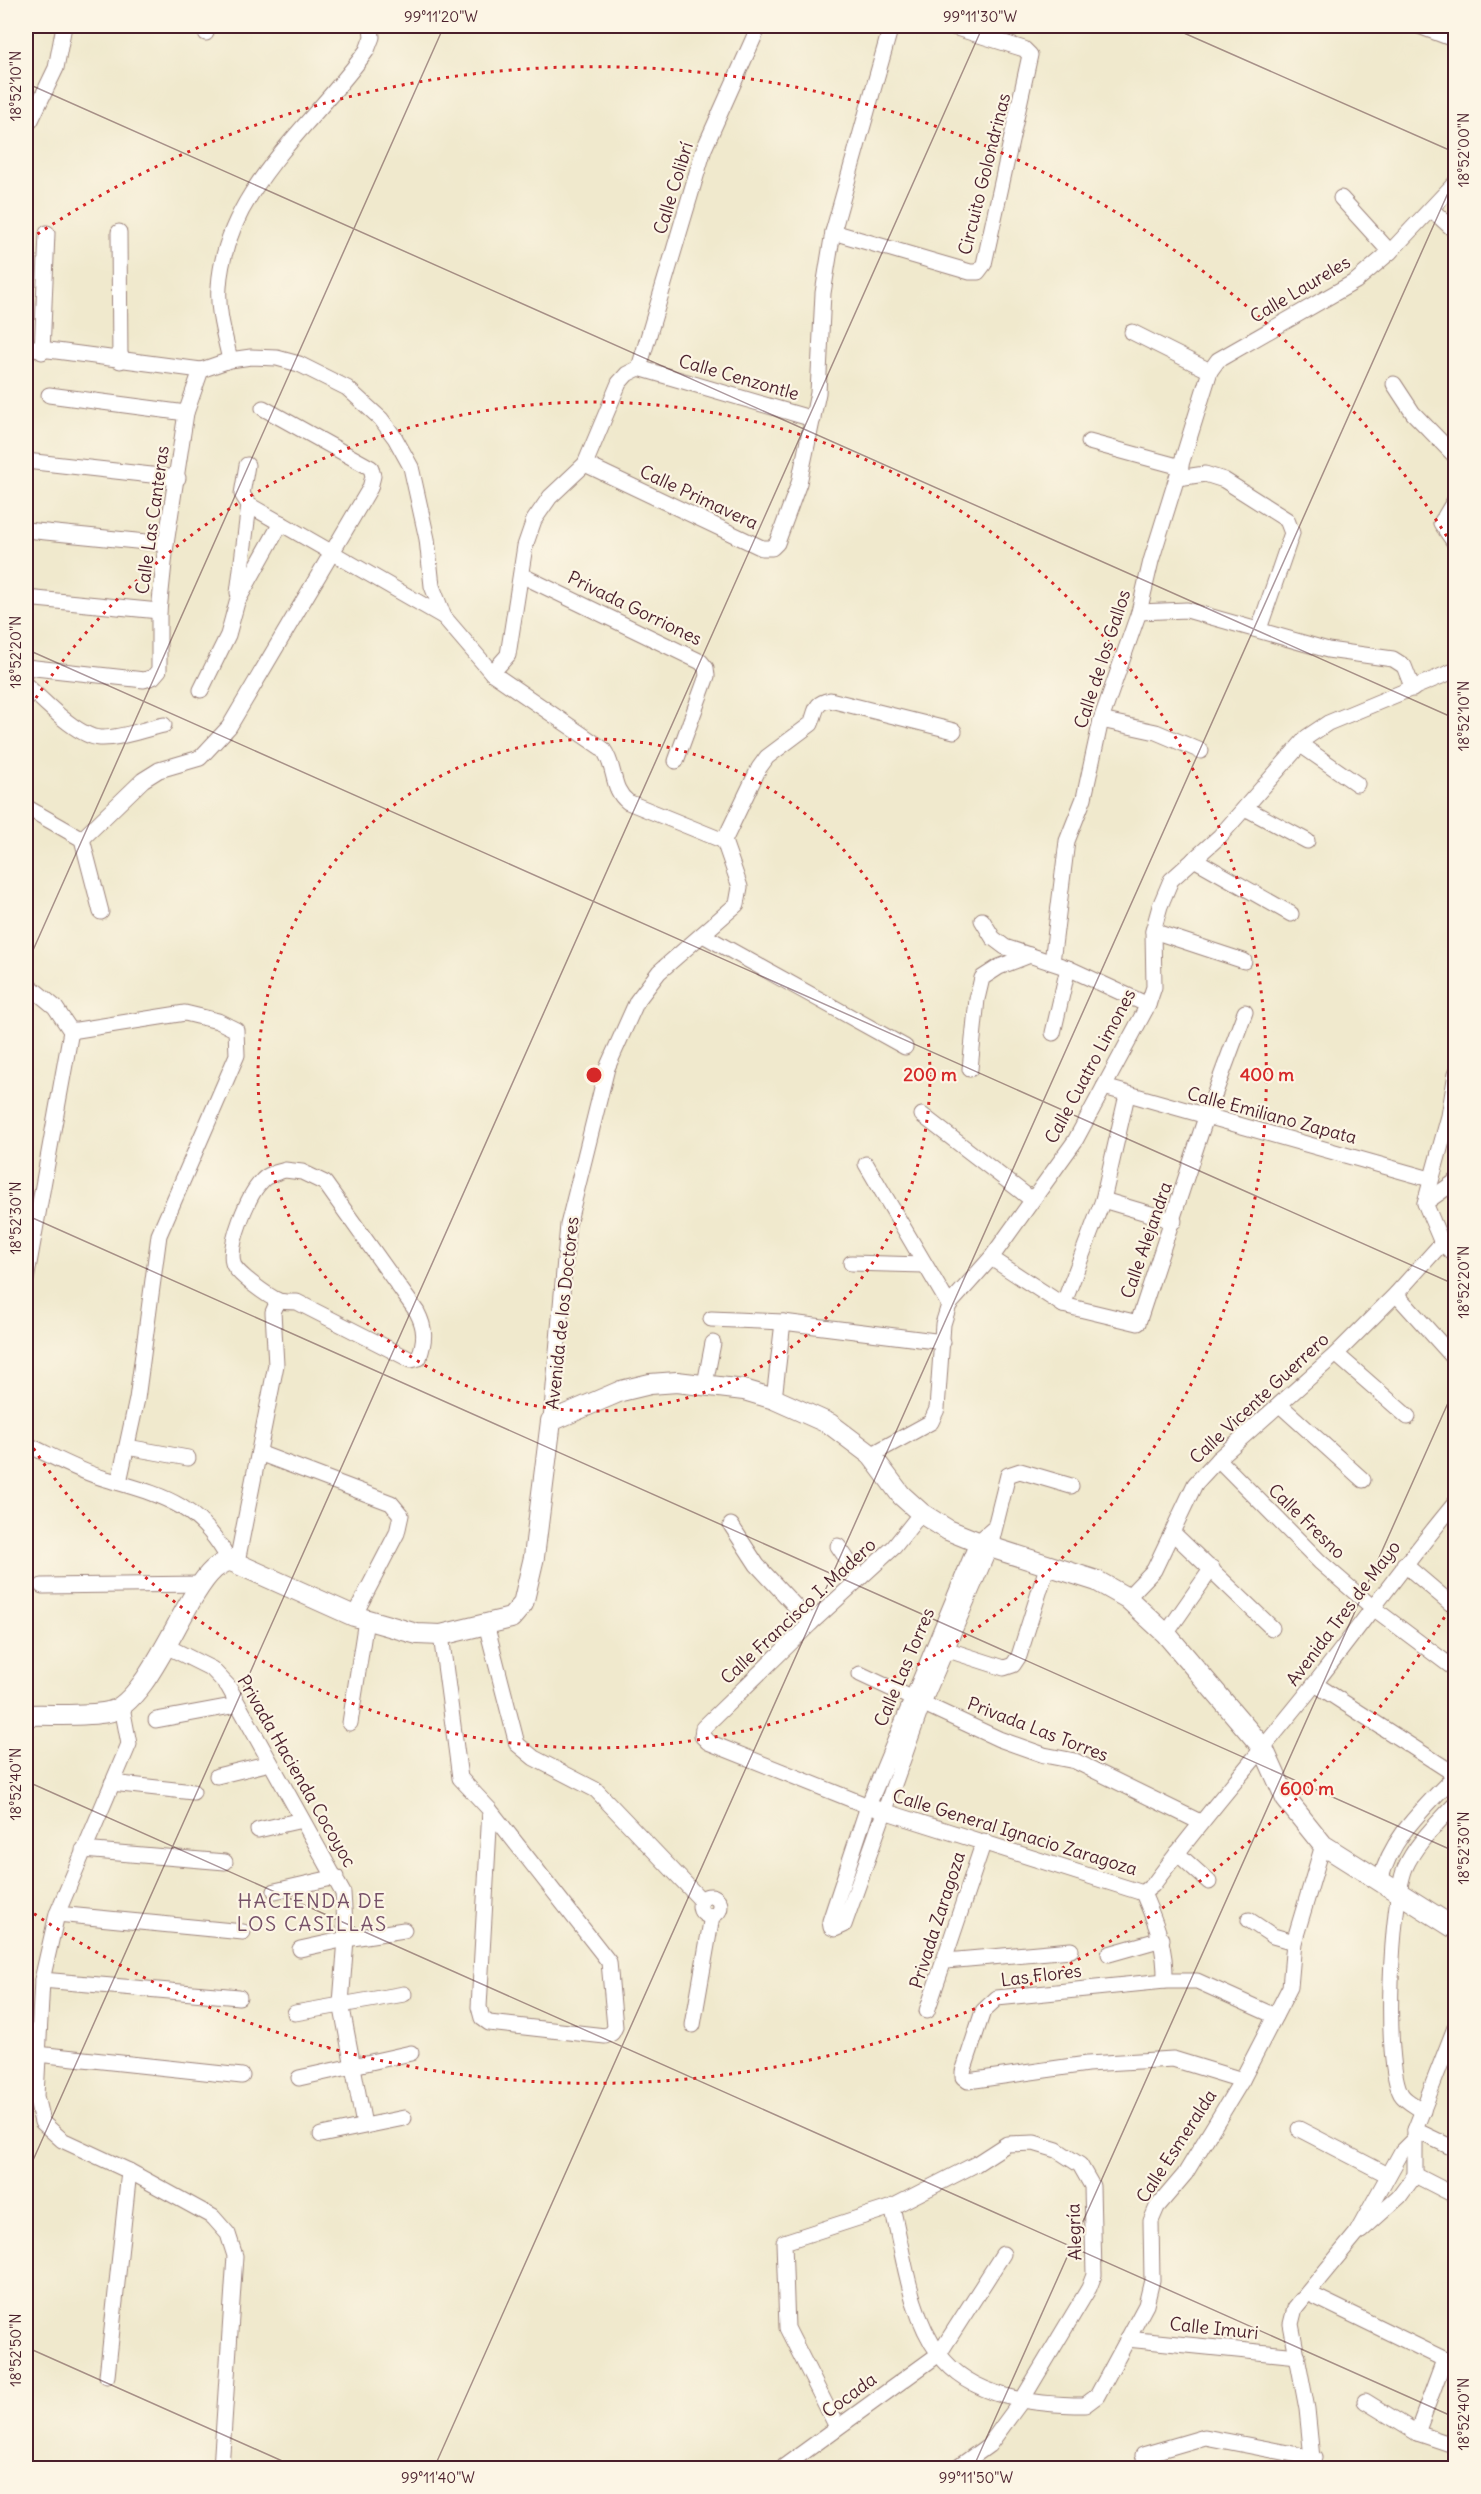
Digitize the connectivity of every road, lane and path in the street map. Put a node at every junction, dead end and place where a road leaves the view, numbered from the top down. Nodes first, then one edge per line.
1 (64, 26) edge
2 (371, 26) edge
3 (759, 26) edge
4 (891, 26) edge
5 (950, 26) edge
6 (1419, 26) edge
7 (1455, 40) edge
8 (26, 126) edge
9 (1455, 182) edge
10 (1341, 198) dead end
11 (1432, 210) junction
12 (119, 232) dead end
13 (833, 232) junction
14 (1455, 232) edge
15 (47, 233) dead end
16 (1390, 252) junction
17 (1132, 332) dead end
18 (26, 348) edge
19 (42, 352) junction
20 (230, 360) junction
21 (120, 361) junction
22 (639, 368) junction
23 (201, 370) junction
24 (1210, 371) junction
25 (1394, 384) dead end
26 (49, 395) dead end
27 (263, 408) dead end
28 (186, 413) junction
29 (813, 419) junction
30 (1089, 442) dead end
31 (1455, 457) edge
32 (26, 461) edge
33 (585, 464) junction
34 (247, 465) dead end
35 (1180, 472) junction
36 (178, 478) junction
37 (1455, 498) edge
38 (249, 505) junction
39 (281, 523) junction
40 (26, 530) edge
41 (166, 544) junction
42 (1455, 545) edge
43 (331, 552) junction
44 (521, 575) junction
45 (26, 598) edge
46 (237, 602) junction
47 (159, 611) junction
48 (1139, 612) junction
49 (444, 617) junction
50 (1258, 628) junction
51 (26, 667) edge
52 (1455, 670) edge
53 (492, 673) junction
54 (26, 685) edge
55 (1413, 689) junction
56 (201, 690) dead end
57 (1101, 720) junction
58 (164, 725) dead end
59 (954, 731) dead end
60 (1301, 745) junction
61 (1201, 751) dead end
62 (676, 761) dead end
63 (1357, 784) dead end
64 (26, 807) edge
65 (1245, 808) junction
66 (82, 839) junction
67 (724, 841) junction
68 (1307, 841) dead end
69 (1194, 859) junction
70 (101, 912) dead end
71 (1291, 914) dead end
72 (982, 920) dead end
73 (1154, 931) junction
74 (703, 934) junction
75 (1030, 955) junction
76 (1244, 961) dead end
77 (1052, 962) junction
78 (1068, 968) junction
79 (26, 983) edge
80 (1148, 1005) junction
81 (1245, 1012) dead end
82 (71, 1031) junction
83 (1053, 1033) dead end
84 (905, 1047) dead end
85 (969, 1069) dead end
86 (1455, 1073) edge
87 (1104, 1087) junction
88 (1126, 1095) junction
89 (922, 1114) dead end
90 (1452, 1114) edge
91 (1206, 1117) junction
92 (866, 1164) dead end
93 (1430, 1179) junction
94 (1455, 1181) edge
95 (1031, 1199) junction
96 (1103, 1200) junction
97 (1425, 1203) junction
98 (1174, 1221) junction
99 (1442, 1243) junction
100 (1455, 1256) edge
101 (991, 1258) junction
102 (851, 1263) dead end
103 (924, 1265) junction
104 (26, 1280) edge
105 (1396, 1294) junction
106 (278, 1300) junction
107 (949, 1305) junction
108 (1063, 1305) junction
109 (711, 1319) dead end
110 (783, 1322) junction
111 (943, 1341) junction
112 (713, 1343) dead end
113 (1336, 1354) junction
114 (1452, 1356) dead end
115 (705, 1384) junction
116 (774, 1399) junction
117 (1280, 1405) junction
118 (1408, 1417) dead end
119 (551, 1421) junction
120 (26, 1443) edge
121 (126, 1447) junction
122 (259, 1453) junction
123 (871, 1455) junction
124 (188, 1458) dead end
125 (1218, 1459) junction
126 (1363, 1480) dead end
127 (119, 1482) junction
128 (1071, 1486) dead end
129 (1455, 1502) edge
130 (921, 1513) junction
131 (731, 1525) dead end
132 (1173, 1533) junction
133 (986, 1540) junction
134 (838, 1546) dead end
135 (233, 1561) junction
136 (1048, 1564) junction
137 (1404, 1564) junction
138 (1212, 1568) junction
139 (860, 1578) junction
140 (202, 1584) junction
141 (42, 1586) dead end
142 (1127, 1598) junction
143 (1372, 1607) junction
144 (1455, 1608) edge
145 (360, 1618) junction
146 (811, 1623) junction
147 (486, 1624) junction
148 (1272, 1628) dead end
149 (1166, 1634) junction
150 (441, 1635) junction
151 (166, 1646) junction
152 (945, 1649) junction
153 (1455, 1670) edge
154 (860, 1674) dead end
155 (1315, 1684) junction
156 (917, 1701) junction
157 (237, 1704) junction
158 (122, 1707) junction
159 (26, 1715) edge
160 (156, 1720) dead end
161 (350, 1723) dead end
162 (702, 1736) joint
163 (1263, 1748) junction
164 (270, 1763) junction
165 (1455, 1775) edge
166 (217, 1776) dead end
167 (112, 1783) junction
168 (193, 1792) dead end
169 (1455, 1803) edge
170 (875, 1809) junction
171 (490, 1810) junction
172 (302, 1820) junction
173 (1200, 1822) junction
174 (258, 1830) dead end
175 (984, 1841) junction
176 (1323, 1845) junction
177 (84, 1850) junction
178 (1177, 1853) junction
179 (225, 1862) dead end
180 (336, 1877) junction
181 (1380, 1881) junction
182 (1209, 1882) dead end
183 (275, 1891) dead end
184 (1143, 1893) junction
185 (1400, 1893) junction
186 (57, 1914) junction
187 (1248, 1920) dead end
188 (1455, 1929) edge
189 (404, 1930) dead end
190 (243, 1932) dead end
191 (346, 1939) junction
192 (1162, 1939) junction
193 (1294, 1942) junction
194 (300, 1949) dead end
195 (1071, 1950) dead end
196 (1109, 1954) dead end
197 (945, 1961) junction
198 (42, 1980) junction
199 (1165, 1981) junction
200 (404, 1994) dead end
201 (239, 1997) dead end
202 (341, 2003) junction
203 (927, 2011) dead end
204 (295, 2013) dead end
205 (1275, 2016) junction
206 (693, 2025) dead end
207 (1455, 2025) edge
208 (411, 2053) dead end
209 (37, 2054) junction
210 (352, 2067) junction
211 (242, 2076) dead end
212 (299, 2078) dead end
213 (1242, 2080) junction
214 (1423, 2111) junction
215 (404, 2118) dead end
216 (364, 2125) junction
217 (1299, 2129) dead end
218 (321, 2135) dead end
219 (1414, 2135) junction
220 (1455, 2149) edge
221 (129, 2171) junction
222 (1388, 2175) junction
223 (1415, 2175) junction
224 (1455, 2196) edge
225 (892, 2207) junction
226 (1356, 2234) junction
227 (1003, 2254) dead end
228 (1308, 2293) junction
229 (1127, 2339) junction
230 (939, 2354) junction
231 (1298, 2356) junction
232 (1449, 2362) edge
233 (107, 2376) dead end
234 (1022, 2400) junction
235 (1365, 2401) dead end
236 (837, 2427) junction
237 (1417, 2433) junction
238 (1455, 2446) edge
239 (1143, 2455) dead end
240 (1313, 2463) edge
241 (221, 2469) edge
242 (782, 2469) edge
243 (957, 2469) edge

1 - 8 street
2 - 20 street
3 - 22 street, Calle Colibrí
4 - 13 street, Calle Cenzontle
5 - 13 street, Circuito Golondrinas
6 - 7 street
9 - 11 street, Calle Laureles
10 - 16 street
11 - 14 street
11 - 16 street, Calle Laureles
12 - 21 street
13 - 29 street, Calle Cenzontle
15 - 19 street
16 - 24 street, Calle Laureles
17 - 24 street
18 - 19 street
19 - 21 street
20 - 23 street
20 - 49 street
21 - 23 street
22 - 29 street, Calle Cenzontle
22 - 33 street
23 - 28 street, Calle Las Canteras
24 - 35 street, Calle de los Gallos
25 - 31 street
26 - 28 street
27 - 43 street
28 - 36 street, Calle Las Canteras
29 - 33 street, Calle Primavera
30 - 35 street
32 - 36 street
33 - 44 street
34 - 38 street
35 - 48 street, Calle de los Gallos
35 - 50 street
36 - 41 street, Calle Las Canteras
37 - 42 street
38 - 39 street
38 - 46 street
39 - 43 street
39 - 46 street
40 - 41 street
41 - 47 street, Calle Las Canteras
43 - 49 street
43 - 66 street
44 - 53 street
44 - 62 street, Privada Gorriones
45 - 47 street
46 - 56 street
47 - 51 street, Calle Las Canteras
48 - 50 street
48 - 57 street, Calle de los Gallos
49 - 53 street
50 - 55 street
52 - 55 street, Calle Cuatro Limones
53 - 67 street
54 - 58 street
55 - 60 street, Calle Cuatro Limones
57 - 61 street
57 - 77 street, Calle de los Gallos
59 - 67 street
60 - 63 street
60 - 65 street, Calle Cuatro Limones
64 - 66 street
65 - 68 street
65 - 69 street, Calle Cuatro Limones
66 - 70 street
67 - 74 street, Avenida de los Doctores
69 - 71 street
69 - 73 street, Calle Cuatro Limones
72 - 75 street
73 - 76 street
73 - 80 street, Calle Cuatro Limones
74 - 84 street
74 - 119 street, Avenida de los Doctores
75 - 77 street
75 - 85 street
77 - 78 street
78 - 80 street
78 - 83 street
79 - 82 street
80 - 87 street, Calle Cuatro Limones
81 - 91 street, Calle Alejandra
82 - 104 street
82 - 121 street
86 - 90 street
87 - 88 street, Calle Emiliano Zapata
87 - 95 street, Calle Cuatro Limones
88 - 91 street, Calle Emiliano Zapata
88 - 96 street
89 - 95 street
90 - 93 street
91 - 93 street, Calle Emiliano Zapata
91 - 98 street, Calle Alejandra
92 - 103 street
93 - 97 street
94 - 97 street
95 - 101 street, Calle Cuatro Limones
96 - 98 street
96 - 108 street
97 - 99 street
98 - 108 street, Calle Alejandra
99 - 100 street
99 - 105 street, Calle Vicente Guerrero
101 - 107 street, Calle Cuatro Limones
101 - 108 street, Calle Alejandra
102 - 103 street
103 - 107 street
105 - 113 street, Calle Vicente Guerrero
105 - 114 street
106 - 106 street
106 - 122 street
107 - 111 street
109 - 110 street
110 - 111 street
110 - 116 street
111 - 123 street
112 - 115 street
113 - 117 street, Calle Vicente Guerrero
113 - 118 street
115 - 116 main road
115 - 119 main road
116 - 123 main road
117 - 125 street, Calle Vicente Guerrero
117 - 126 street
119 - 147 main road, Avenida de los Doctores
120 - 127 street
121 - 124 street
121 - 127 street
122 - 135 street
122 - 145 street
123 - 130 main road
125 - 132 street, Calle Vicente Guerrero
125 - 143 street, Calle Fresno
127 - 135 street
128 - 133 street
129 - 137 street, Avenida Tres de Mayo
130 - 133 main road
130 - 139 street, Calle Francisco I. Madero
131 - 146 street
132 - 138 street
132 - 142 street, Calle Vicente Guerrero
133 - 136 main road
133 - 152 street, Calle Las Torres
133 - 156 street, Calle Las Torres
134 - 139 street
135 - 140 main road
135 - 145 main road, Avenida de los Doctores
136 - 142 main road
136 - 152 street
137 - 143 street, Avenida Tres de Mayo
137 - 144 street
138 - 148 street
138 - 149 street
139 - 146 street, Calle Francisco I. Madero
140 - 141 street
140 - 151 main road
142 - 149 main road
143 - 153 street, Calle Fresno
143 - 155 street, Avenida Tres de Mayo
145 - 150 main road, Avenida de los Doctores
145 - 161 street
146 - 162 street, Calle Francisco I. Madero
147 - 150 main road, Avenida de los Doctores
147 - 206 street
149 - 163 main road
150 - 171 street
151 - 157 street, Privada Hacienda Cocoyoc
151 - 158 main road
152 - 156 street, Calle Las Torres
154 - 156 street, Privada Las Torres
155 - 163 street, Avenida Tres de Mayo
155 - 165 street
156 - 170 street, Calle Las Torres
156 - 173 street, Privada Las Torres
157 - 160 street
157 - 164 street, Privada Hacienda Cocoyoc
158 - 159 main road
158 - 167 street
162 - 170 street, Calle General Ignacio Zaragoza
163 - 173 street, Calle General Ignacio Zaragoza
163 - 176 main road
164 - 166 street
164 - 172 street, Privada Hacienda Cocoyoc
165 - 181 street
167 - 168 street
167 - 177 street
169 - 185 street
170 - 170 street
170 - 175 street, Calle General Ignacio Zaragoza
171 - 171 street
172 - 174 street
172 - 180 street, Privada Hacienda Cocoyoc
173 - 178 street, Calle General Ignacio Zaragoza
175 - 184 street, Calle General Ignacio Zaragoza
175 - 197 street, Privada Zaragoza
176 - 181 main road
176 - 193 street, Calle Esmeralda
177 - 179 street
177 - 186 street
178 - 182 street
178 - 184 street, Calle General Ignacio Zaragoza
180 - 183 street
180 - 191 street, Privada Hacienda Cocoyoc
181 - 185 main road
184 - 192 street
185 - 188 main road
185 - 214 street
186 - 190 street
186 - 198 street
187 - 193 street
189 - 191 street
191 - 194 street
191 - 202 street, Privada Hacienda Cocoyoc
192 - 196 street
192 - 199 street
193 - 205 street, Calle Esmeralda
195 - 197 street
197 - 203 street, Privada Zaragoza
198 - 201 street
198 - 209 street
199 - 205 street, Las Flores
199 - 213 street, Las Flores
200 - 202 street
202 - 204 street
202 - 210 street, Privada Hacienda Cocoyoc
205 - 213 street, Calle Esmeralda
207 - 214 street
208 - 210 street
209 - 211 street
209 - 221 street
210 - 212 street
210 - 216 street, Privada Hacienda Cocoyoc
213 - 229 street, Calle Esmeralda
214 - 219 street
215 - 216 street
216 - 218 street
217 - 222 street
219 - 220 street
219 - 222 street
219 - 223 street
221 - 233 street
221 - 241 street
222 - 226 street
223 - 224 street
223 - 226 street
225 - 230 street
225 - 234 street, Alegría
225 - 236 street, Alegría
226 - 228 street
227 - 230 street
228 - 231 street
228 - 232 street
229 - 231 street, Calle Imuri
229 - 234 street, Calle Esmeralda
230 - 234 street, Calle Esmeralda
230 - 236 street, Cocada
231 - 240 street
232 - 237 street
234 - 243 street, Alegría
235 - 237 street
236 - 242 street, Cocada
237 - 238 street
239 - 240 street

